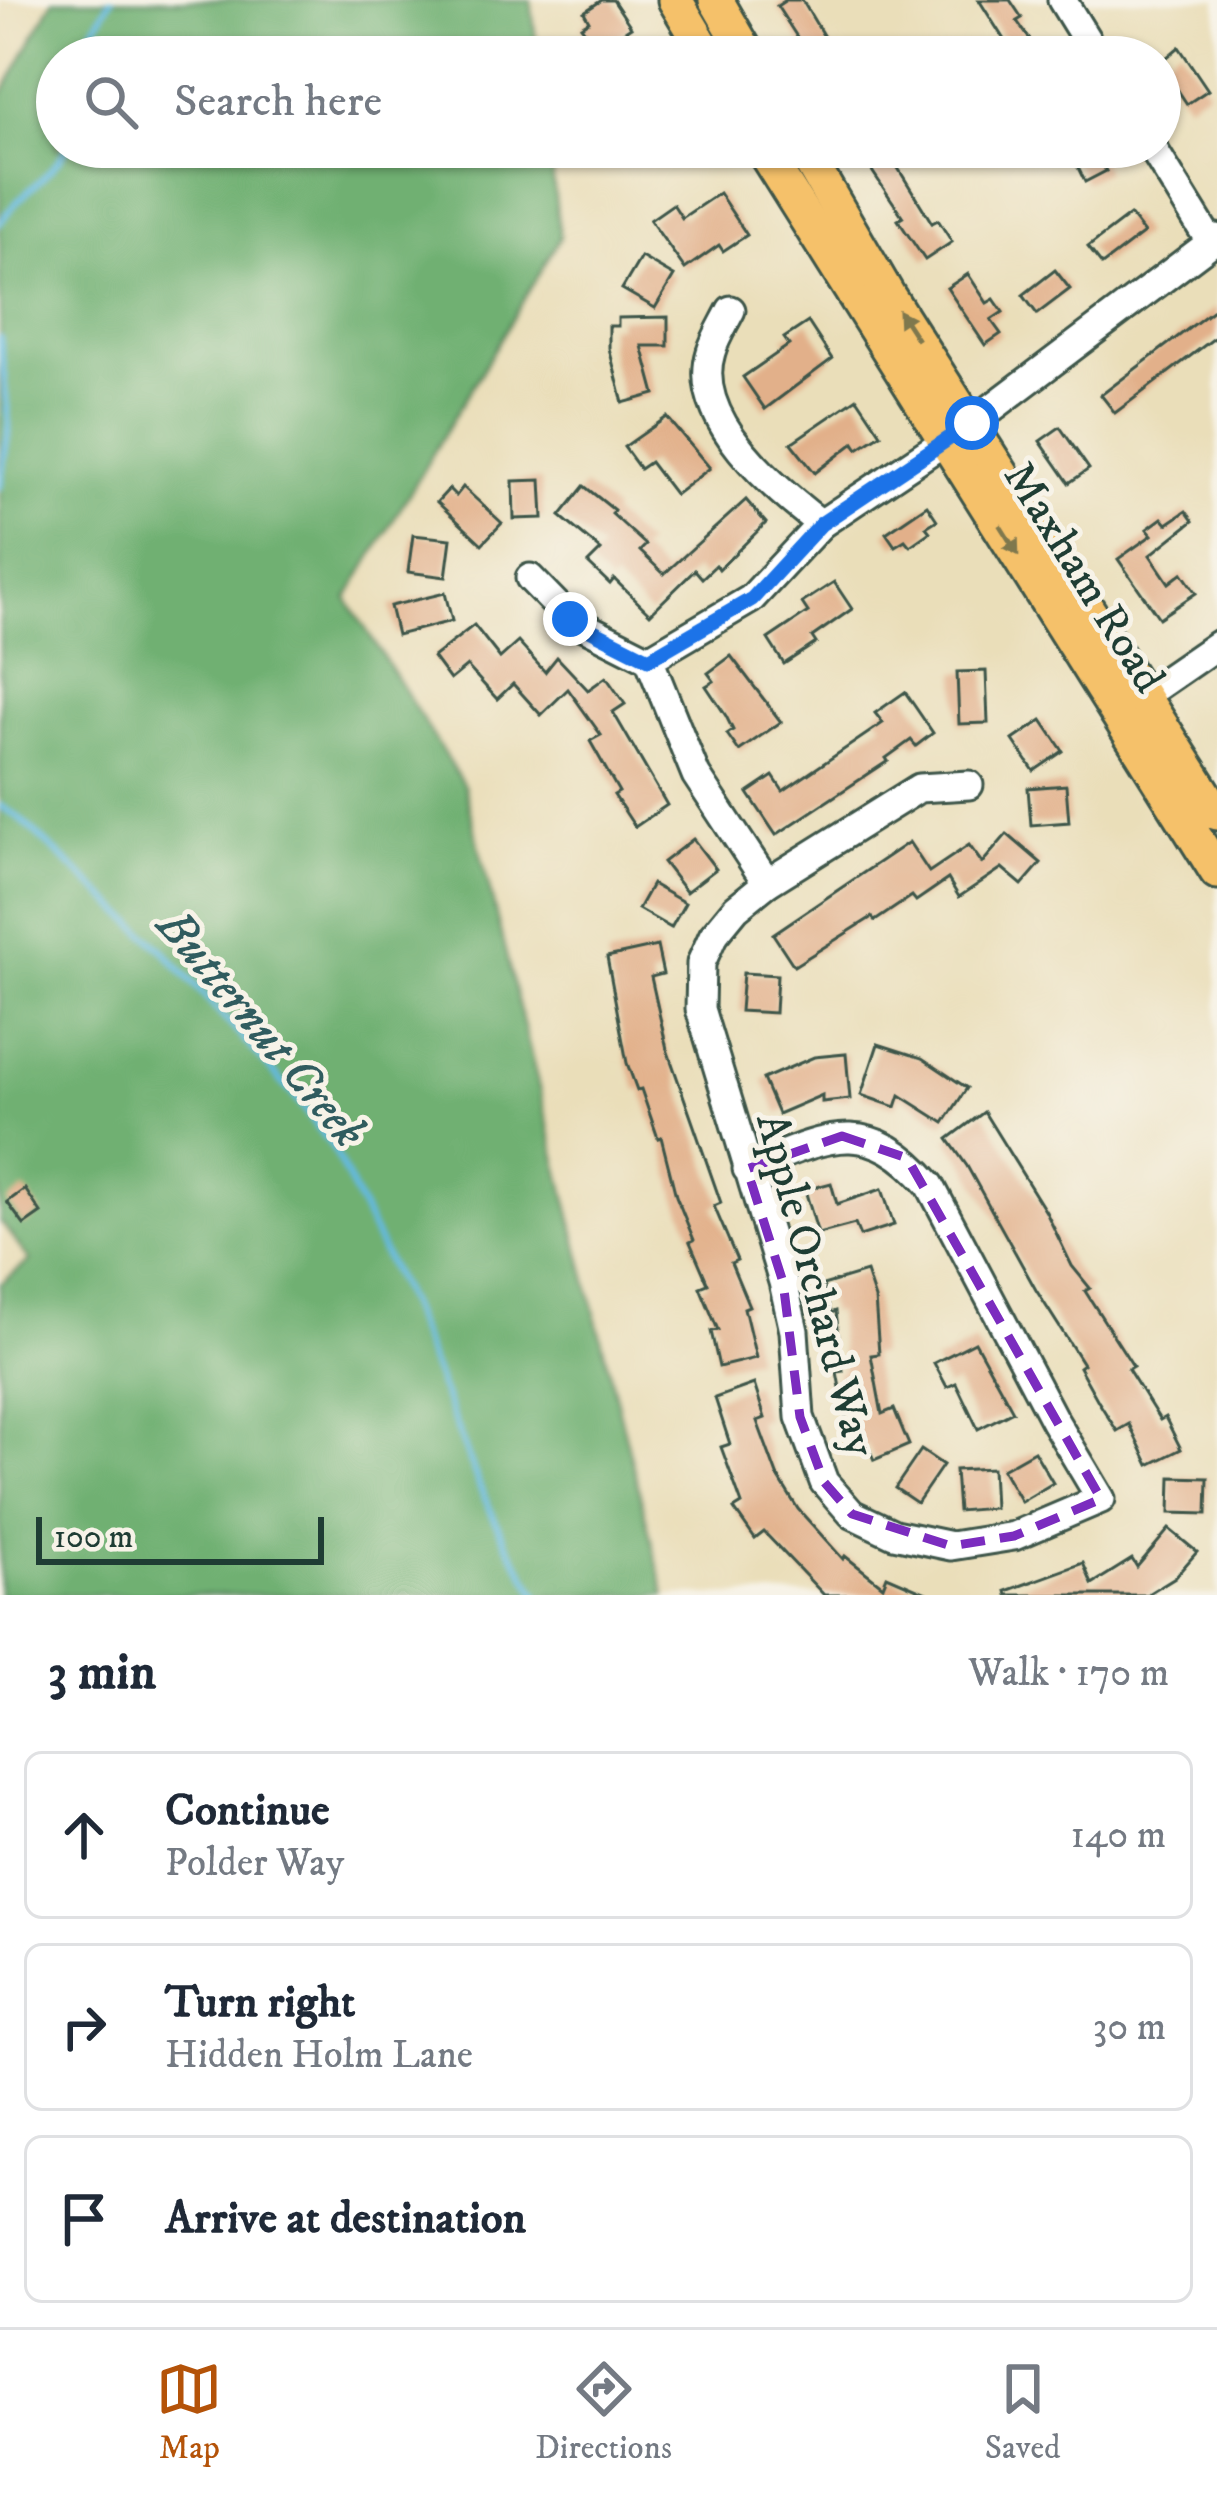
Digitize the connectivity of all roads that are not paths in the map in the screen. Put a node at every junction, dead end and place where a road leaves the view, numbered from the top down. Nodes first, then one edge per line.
1 (675, 0) edge
2 (716, 0) edge
3 (1063, 0) edge
4 (696, 36) edge
5 (737, 36) edge
6 (1084, 36) edge
7 (776, 168) edge
8 (814, 168) edge
9 (1166, 168) edge
10 (1214, 241) edge
11 (730, 310) dead end
12 (960, 432) junction
13 (821, 524) junction
14 (530, 578) dead end
15 (1217, 645) edge
16 (649, 659) junction
17 (1143, 696) junction
18 (970, 785) dead end
19 (1217, 813) edge
20 (1217, 872) edge
21 (767, 883) junction
22 (747, 1169) junction

1 - 4 main road
2 - 5 main road
3 - 6 street
7 - 12 main road, Maxham Road
12 -> 8 main road, Maxham Road
9 - 10 street
10 - 12 street
11 - 13 street
12 - 13 street
12 - 17 main road, Maxham Road
12 -> 20 main road, Maxham Road
13 - 16 street
14 - 16 street
15 - 17 street
16 - 21 street
17 - 19 main road, Maxham Road
18 - 21 street, Apple Orchard Way
21 - 22 street, Apple Orchard Way
22 - 22 street, Apple Orchard Way

